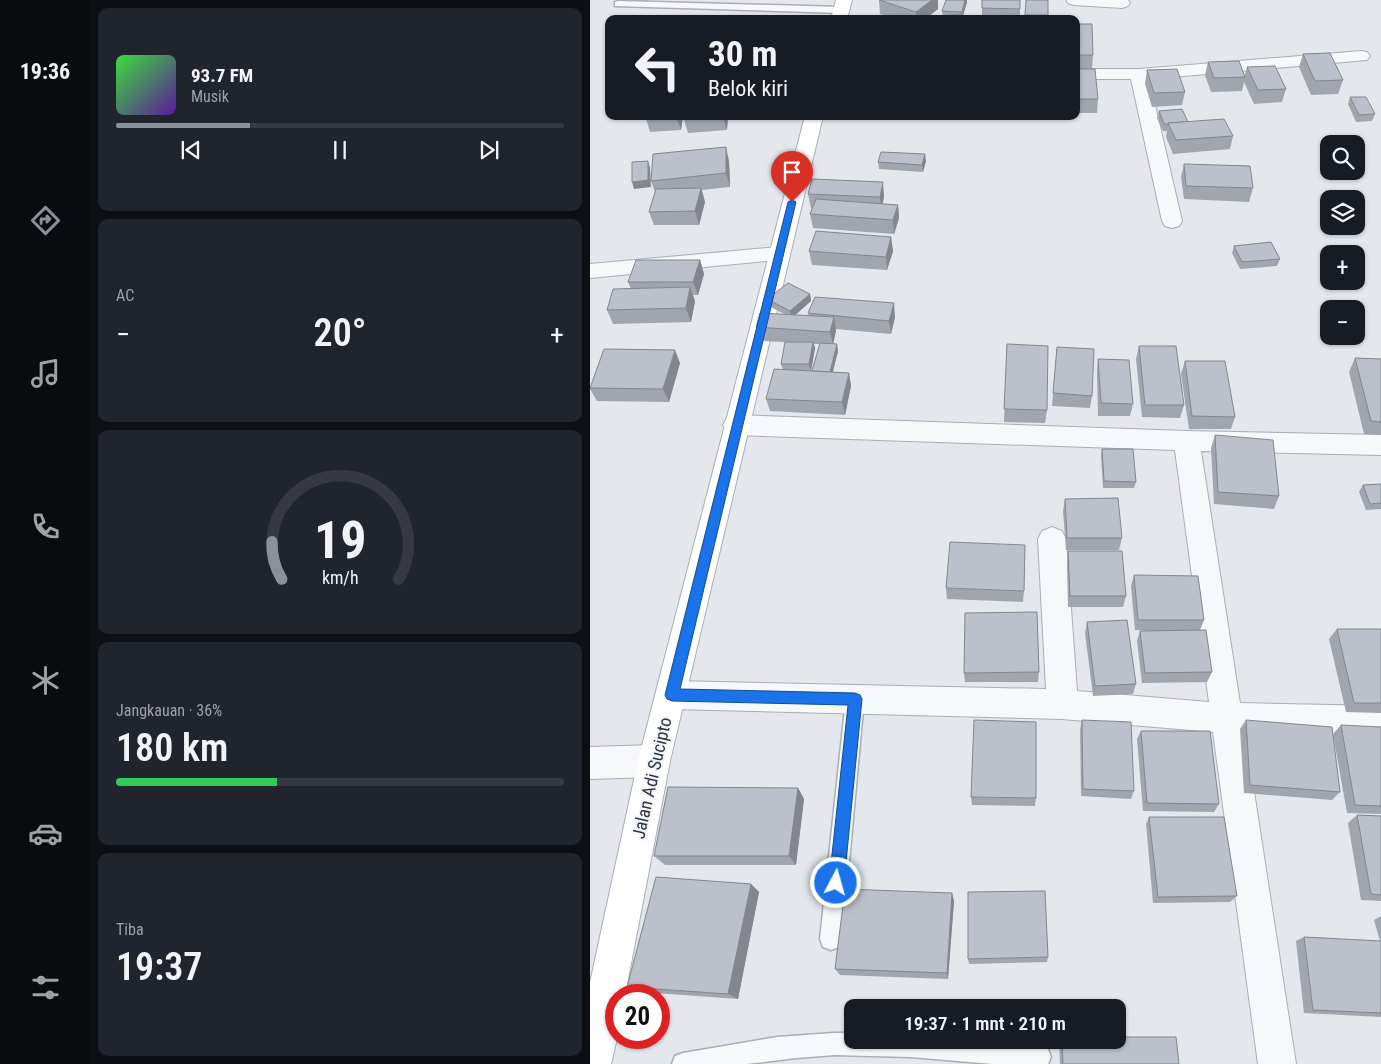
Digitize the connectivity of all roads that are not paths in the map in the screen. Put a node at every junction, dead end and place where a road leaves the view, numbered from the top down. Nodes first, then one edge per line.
1 (1074, 0) edge
2 (1091, 0) edge
3 (1122, 2) dead end
4 (618, 4) dead end
5 (841, 10) edge
6 (1360, 56) dead end
7 (1080, 74) edge
8 (1138, 74) junction
9 (813, 120) edge
10 (1172, 221) dead end
11 (779, 254) junction
12 (590, 271) edge
13 (736, 425) junction
14 (1187, 441) junction
15 (1381, 445) edge
16 (1052, 539) dead end
17 (672, 695) junction
18 (855, 699) junction
19 (1062, 704) junction
20 (1226, 718) junction
21 (1381, 721) edge
22 (654, 761) junction
23 (590, 763) edge
24 (831, 938) dead end
25 (1040, 1057) dead end
26 (592, 1064) edge
27 (683, 1064) edge
28 (1277, 1064) edge

1 - 2 street
2 - 3 street
4 - 5 lane
6 - 8 street
7 - 8 street
8 - 10 street
9 - 11 street, Jalan Adi Sucipto
11 - 12 street
11 - 13 street, Jalan Adi Sucipto
13 - 14 street
13 - 17 street, Jalan Adi Sucipto
14 - 15 street
14 - 20 street
16 - 19 street
17 - 18 street
17 - 22 street, Jalan Adi Sucipto
18 - 19 street
18 - 24 lane
19 - 20 street
20 - 21 street
20 - 28 street
22 - 23 street
22 - 26 street, Jalan Adi Sucipto
25 - 27 lane

